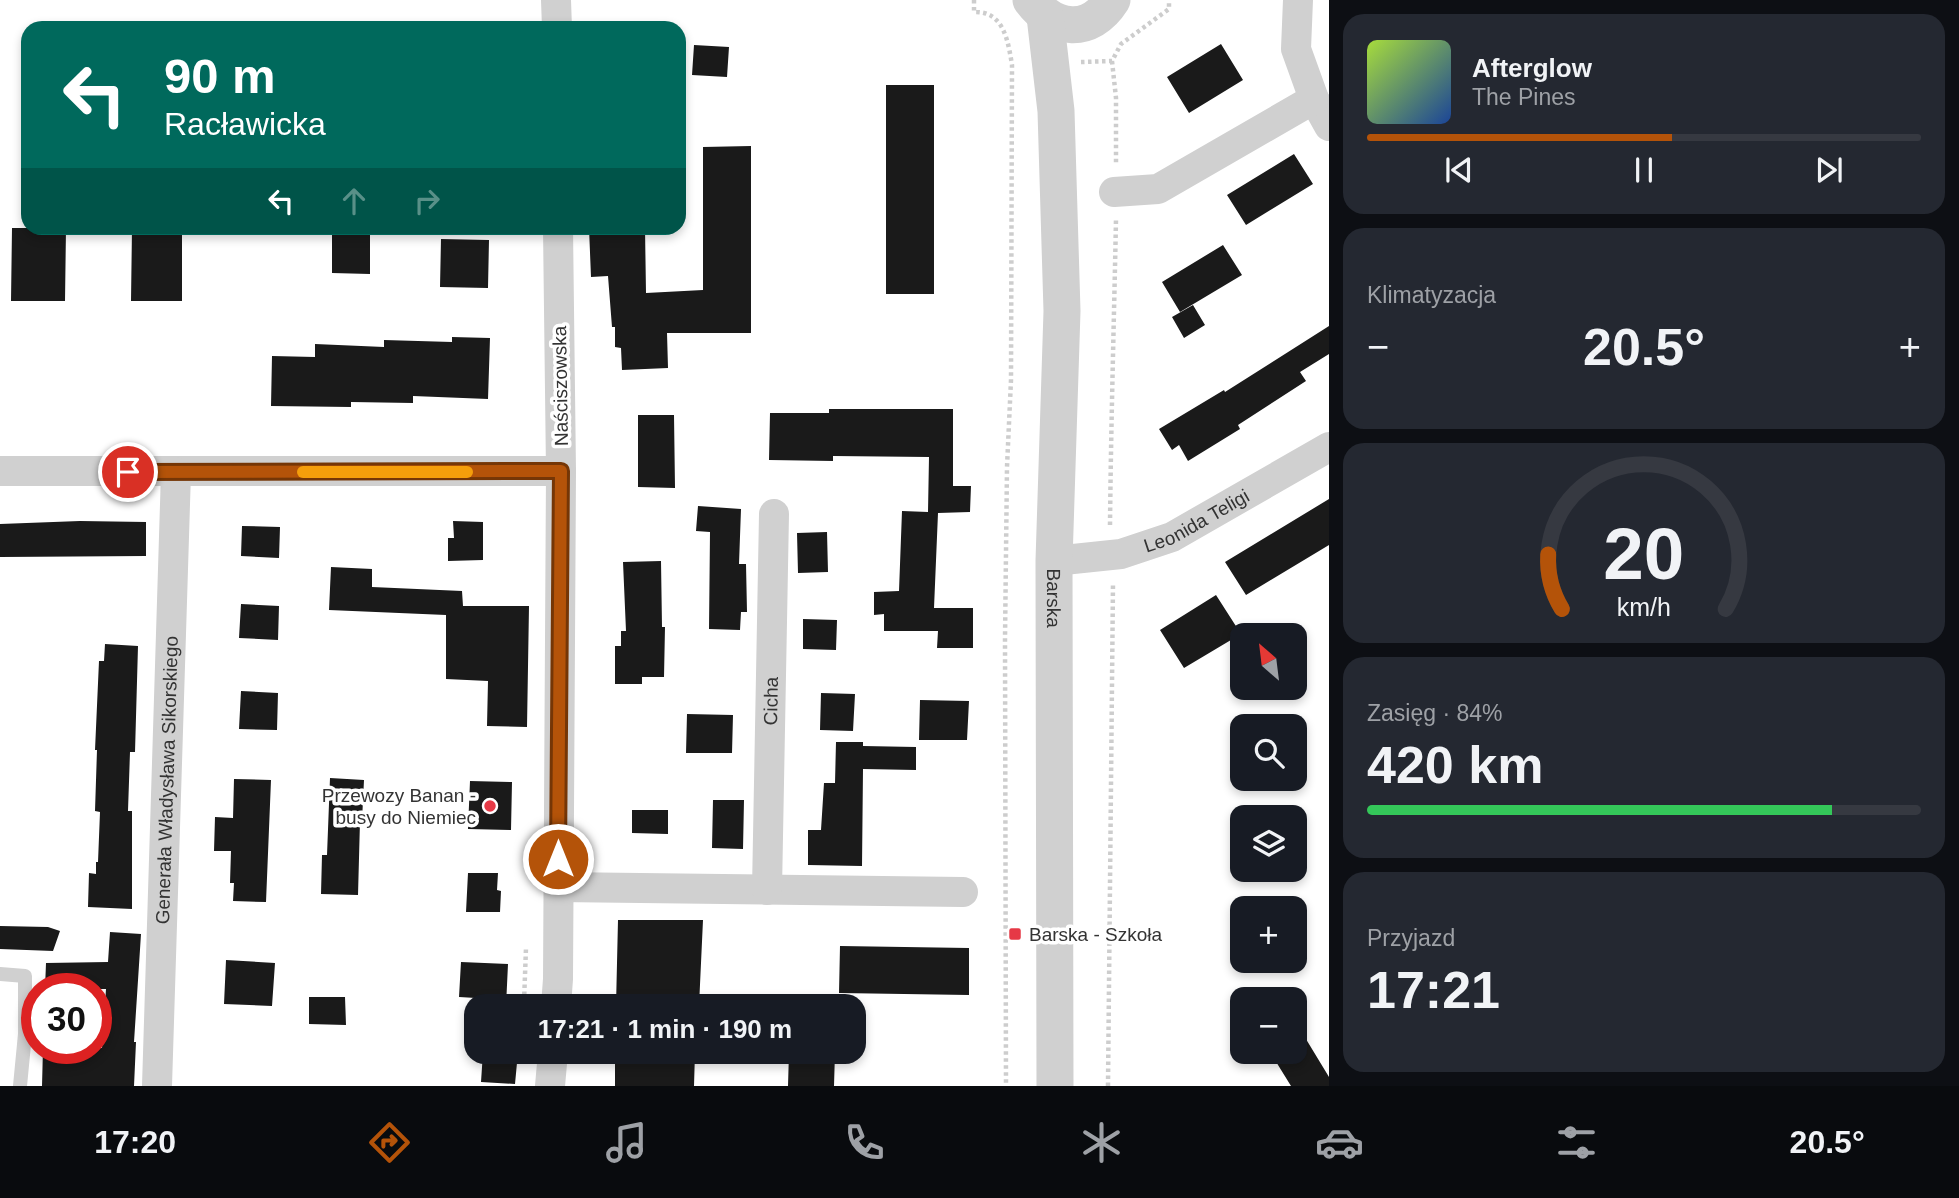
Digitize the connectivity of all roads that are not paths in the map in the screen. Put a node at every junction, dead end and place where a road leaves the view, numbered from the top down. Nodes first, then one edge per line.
1 (556, 0) edge
2 (1112, 0) edge
3 (1298, 0) edge
4 (1038, 8) edge
5 (556, 21) edge
6 (1084, 23) junction
7 (1314, 99) junction
8 (1056, 111) junction
9 (1329, 126) edge
10 (1114, 192) dead end
11 (558, 235) edge
12 (1329, 447) edge
13 (0, 471) edge
14 (561, 471) junction
15 (176, 472) junction
16 (774, 513) dead end
17 (1054, 561) junction
18 (558, 887) junction
19 (767, 890) junction
20 (963, 892) dead end
21 (0, 974) edge
22 (556, 994) edge
23 (551, 1064) edge
24 (20, 1086) edge
25 (157, 1086) edge
26 (550, 1086) edge
27 (1055, 1086) edge

1 - 5 street
2 - 6 street
3 - 7 street
4 - 6 street
4 - 8 street, Barska
6 - 8 street, Barska
7 - 9 street
7 - 10 street
8 - 17 street, Barska
11 - 14 street, Naściszowska
12 - 17 street, Leonida Teligi
13 - 15 street
14 - 15 street
14 - 18 street, Naściszowska
15 - 25 street, Generała Władysława Sikorskiego
16 - 19 street, Cicha
17 - 27 street, Barska
18 - 19 street
18 - 22 street, Naściszowska
19 - 20 street
21 - 24 lane
23 - 26 street

